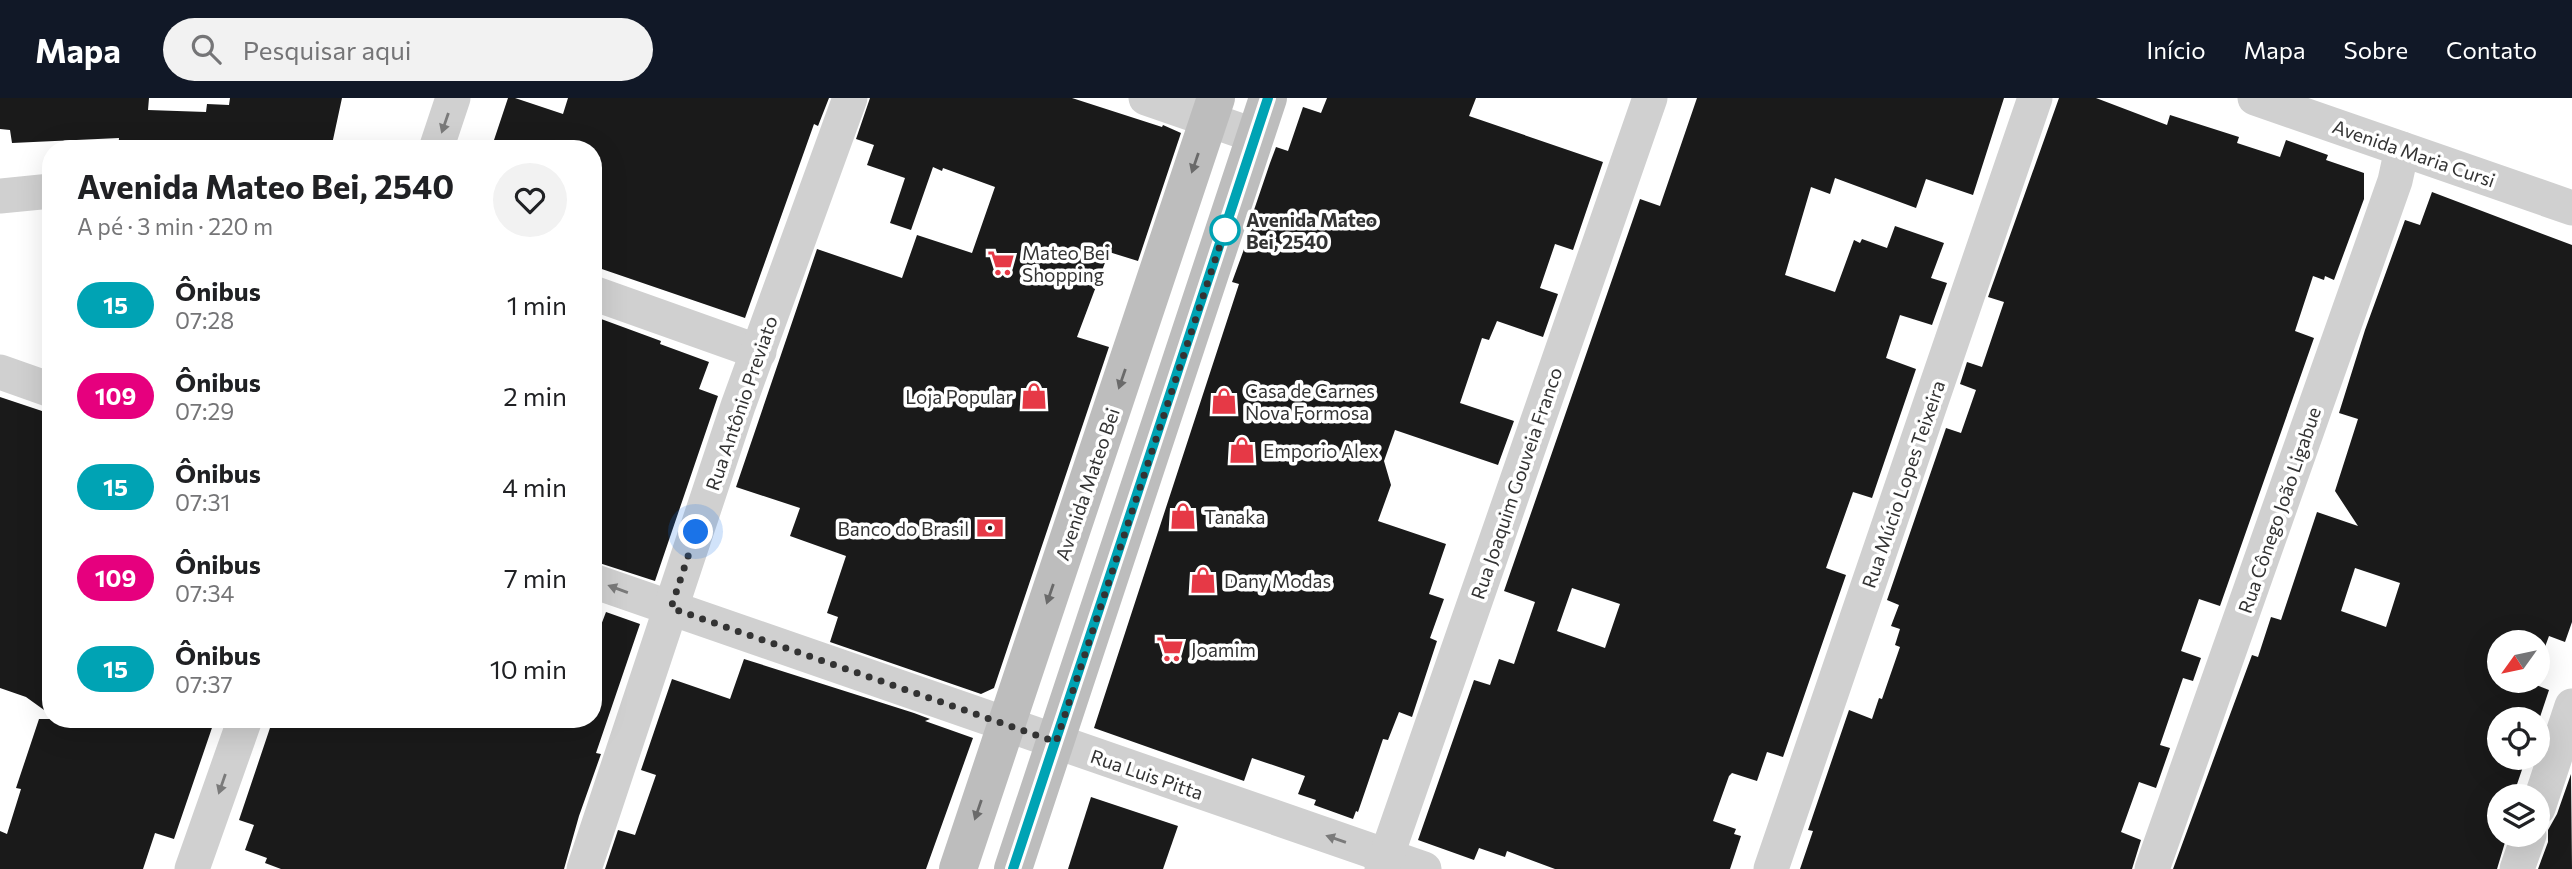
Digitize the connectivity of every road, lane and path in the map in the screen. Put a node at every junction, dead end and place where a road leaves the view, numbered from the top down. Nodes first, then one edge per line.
1 (453, 98) edge
2 (850, 98) edge
3 (1146, 98) edge
4 (1268, 98) edge
5 (1650, 98) edge
6 (2035, 98) edge
7 (2255, 98) edge
8 (1212, 109) edge
9 (1256, 136) junction
10 (439, 140) edge
11 (2402, 149) junction
12 (42, 192) edge
13 (0, 196) edge
14 (2572, 208) edge
15 (602, 296) edge
16 (759, 352) junction
17 (0, 372) edge
18 (42, 387) edge
19 (602, 584) edge
20 (671, 608) junction
21 (2572, 706) edge
22 (1006, 725) junction
23 (242, 728) edge
24 (1056, 742) junction
25 (2546, 784) edge
26 (2525, 847) edge
27 (1385, 863) edge
28 (192, 869) edge
29 (584, 869) edge
30 (958, 869) edge
31 (1013, 869) edge
32 (1424, 869) edge
33 (1771, 869) edge
34 (2152, 869) edge
35 (2517, 869) edge

1 -> 10 street
2 - 16 street, Rua Antônio Previato
3 - 8 street
4 - 9 main road
5 - 27 street, Rua Joaquim Gouveia Franco
6 - 33 street, Rua Múcio Lopes Teixeira
7 - 11 street, Avenida Maria Cursi
8 - 9 street
8 -> 22 main road, Avenida Mateo Bei
9 - 24 main road
11 - 14 street, Avenida Maria Cursi
11 - 34 street, Rua Cônego João Ligabue
12 - 13 street
15 - 16 street
16 - 20 street, Rua Antônio Previato
17 - 18 street
20 -> 19 street, Rua Luis Pitta
20 - 22 street, Rua Luis Pitta
20 - 29 street, Rua Antônio Previato
21 - 25 street
22 - 24 street, Rua Luis Pitta
22 -> 30 main road, Avenida Mateo Bei
23 -> 28 street
27 -> 24 street, Rua Luis Pitta
24 - 31 main road
26 - 35 street
27 - 32 street, Rua Luis Pitta

